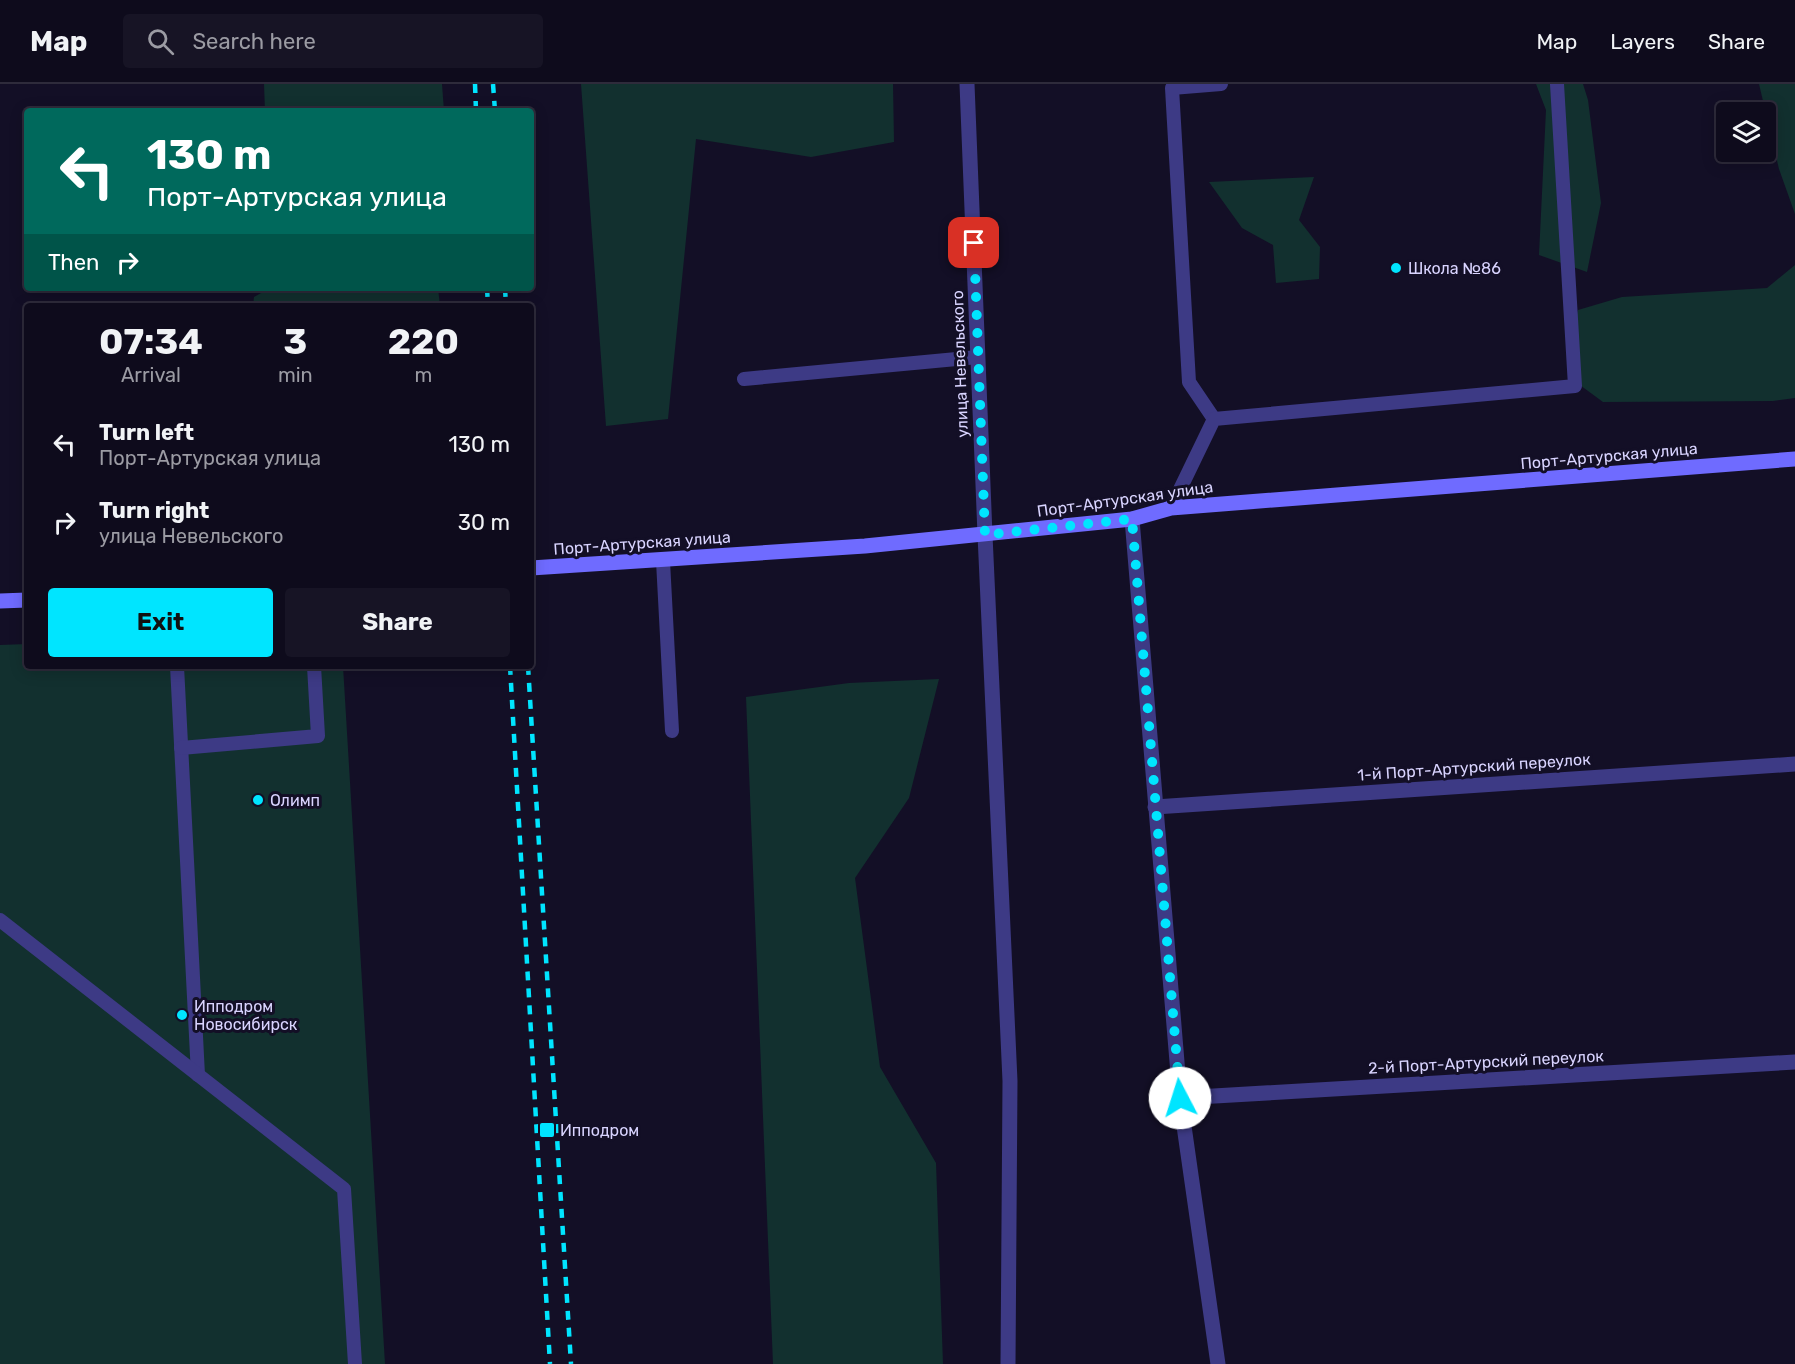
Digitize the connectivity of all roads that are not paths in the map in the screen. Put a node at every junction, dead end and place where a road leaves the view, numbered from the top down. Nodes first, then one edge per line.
1 (967, 84) edge
2 (1221, 84) edge
3 (1557, 84) edge
4 (978, 357) junction
5 (744, 379) dead end
6 (1214, 419) junction
7 (1795, 459) edge
8 (1171, 508) junction
9 (1132, 519) junction
10 (985, 535) junction
11 (663, 561) junction
12 (534, 568) edge
13 (24, 600) edge
14 (0, 601) edge
15 (177, 669) edge
16 (314, 669) edge
17 (672, 731) dead end
18 (181, 748) junction
19 (1795, 764) edge
20 (1155, 807) junction
21 (0, 920) edge
22 (1795, 1062) edge
23 (198, 1075) junction
24 (1180, 1098) junction
25 (355, 1364) edge
26 (1008, 1364) edge
27 (1218, 1364) edge

1 - 4 street, улица Невельского
2 - 6 lane
3 - 6 lane
4 - 5 lane
4 - 10 street, улица Невельского
6 - 8 lane
7 - 8 street, Порт-Артурская улица
8 - 9 street, Порт-Артурская улица
9 - 10 street, Порт-Артурская улица
9 - 20 street
10 - 11 street, Порт-Артурская улица
10 - 26 street, улица Невельского
11 - 12 street, Порт-Артурская улица
11 - 17 lane
13 - 14 street
15 - 18 lane
16 - 18 lane
18 - 23 lane
19 - 20 street, 1-й Порт-Артурский переулок
20 - 24 street
21 - 23 lane
22 - 24 street, 2-й Порт-Артурский переулок
23 - 25 lane
24 - 27 street

